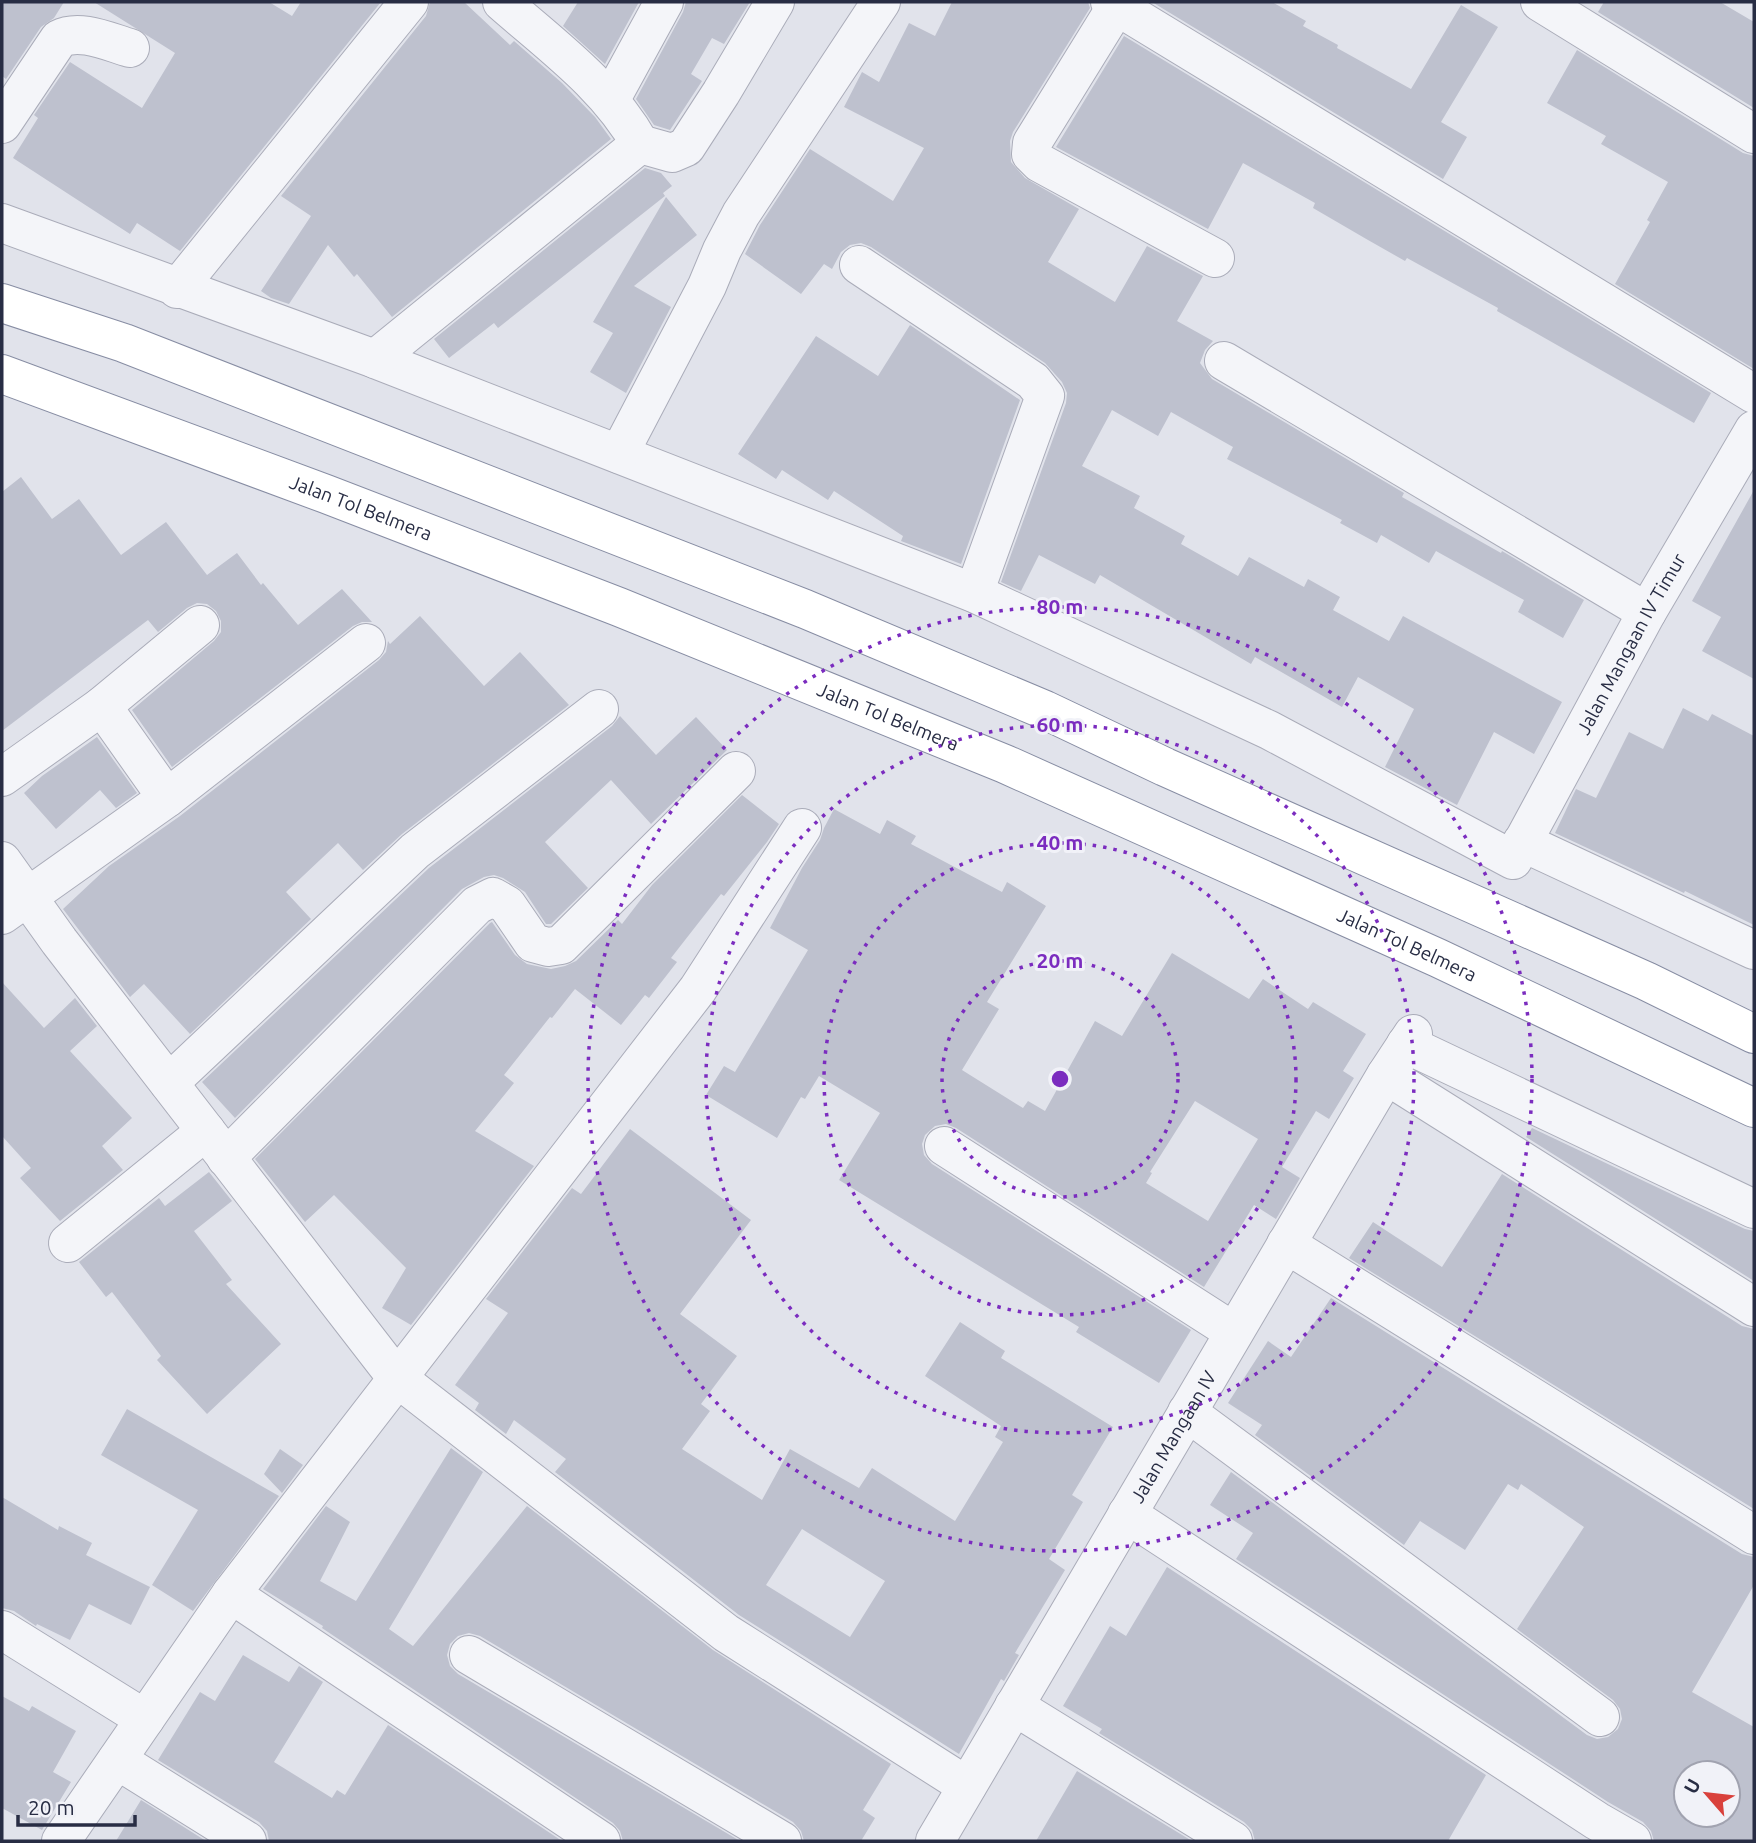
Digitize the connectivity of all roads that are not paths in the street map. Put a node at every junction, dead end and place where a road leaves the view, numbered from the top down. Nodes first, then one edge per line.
1 (409, 2) edge
2 (502, 2) edge
3 (664, 2) edge
4 (775, 2) edge
5 (881, 2) edge
6 (1540, 2) edge
7 (1113, 4) edge
8 (130, 48) dead end
9 (611, 99) junction
10 (2, 124) edge
11 (1754, 134) edge
12 (640, 144) junction
13 (2, 223) edge
14 (1215, 258) dead end
15 (859, 265) dead end
16 (177, 289) junction
17 (2, 303) edge
18 (375, 359) junction
19 (1224, 361) dead end
20 (2, 374) edge
21 (1754, 394) edge
22 (1754, 430) edge
23 (619, 454) junction
24 (974, 593) junction
25 (1647, 612) junction
26 (200, 625) dead end
27 (366, 643) dead end
28 (102, 706) junction
29 (598, 709) dead end
30 (736, 771) dead end
31 (2, 777) edge
32 (167, 798) junction
33 (802, 828) dead end
34 (1517, 851) junction
35 (2, 861) edge
36 (15, 905) edge
37 (1754, 950) edge
38 (1754, 1034) edge
39 (1402, 1051) junction
40 (169, 1083) junction
41 (1754, 1108) edge
42 (216, 1144) junction
43 (944, 1146) dead end
44 (1754, 1209) edge
45 (68, 1243) dead end
46 (1286, 1244) junction
47 (1754, 1307) edge
48 (1234, 1332) junction
49 (396, 1377) junction
50 (1187, 1412) junction
51 (1127, 1514) junction
52 (1754, 1535) edge
53 (231, 1594) junction
54 (2, 1630) edge
55 (470, 1655) dead end
56 (1014, 1706) junction
57 (1600, 1717) dead end
58 (145, 1718) junction
59 (117, 1760) junction
60 (967, 1786) junction
61 (61, 1841) edge
62 (247, 1841) edge
63 (601, 1841) edge
64 (782, 1841) edge
65 (935, 1841) edge
66 (1233, 1841) edge
67 (1632, 1841) edge

1 - 16 street
2 - 9 street
3 - 9 street
4 - 12 street
5 - 23 street
6 - 11 street
7 - 14 street
7 - 21 street
8 - 10 street
9 - 12 street
12 - 18 street
13 - 16 street
15 - 24 street
16 - 18 street
17 - 38 highway
18 - 23 street
19 - 25 street
20 - 41 highway, Jalan Tol Belmera
22 - 25 street, Jalan Mangaan IV Timur
23 - 24 street
24 - 34 street
25 - 34 street, Jalan Mangaan IV Timur
26 - 28 street
27 - 32 street
28 - 31 street
28 - 32 street
29 - 40 street
30 - 42 street
32 - 36 street
33 - 49 street
34 - 37 street
35 - 36 street
36 - 40 street
39 - 44 street
39 - 46 street, Jalan Mangaan IV
39 - 47 street
40 - 42 street
42 - 45 street
42 - 49 street
43 - 48 street
46 - 48 street, Jalan Mangaan IV
46 - 52 street
48 - 50 street, Jalan Mangaan IV
49 - 53 street
49 - 60 street
50 - 51 street, Jalan Mangaan IV
50 - 57 street
51 - 56 street, Jalan Mangaan IV
51 - 67 street
53 - 58 street
53 - 63 street
54 - 58 street
55 - 64 street
56 - 60 street, Jalan Mangaan IV
56 - 66 street
58 - 59 street
59 - 61 street
59 - 62 street
60 - 65 street, Jalan Mangaan IV

